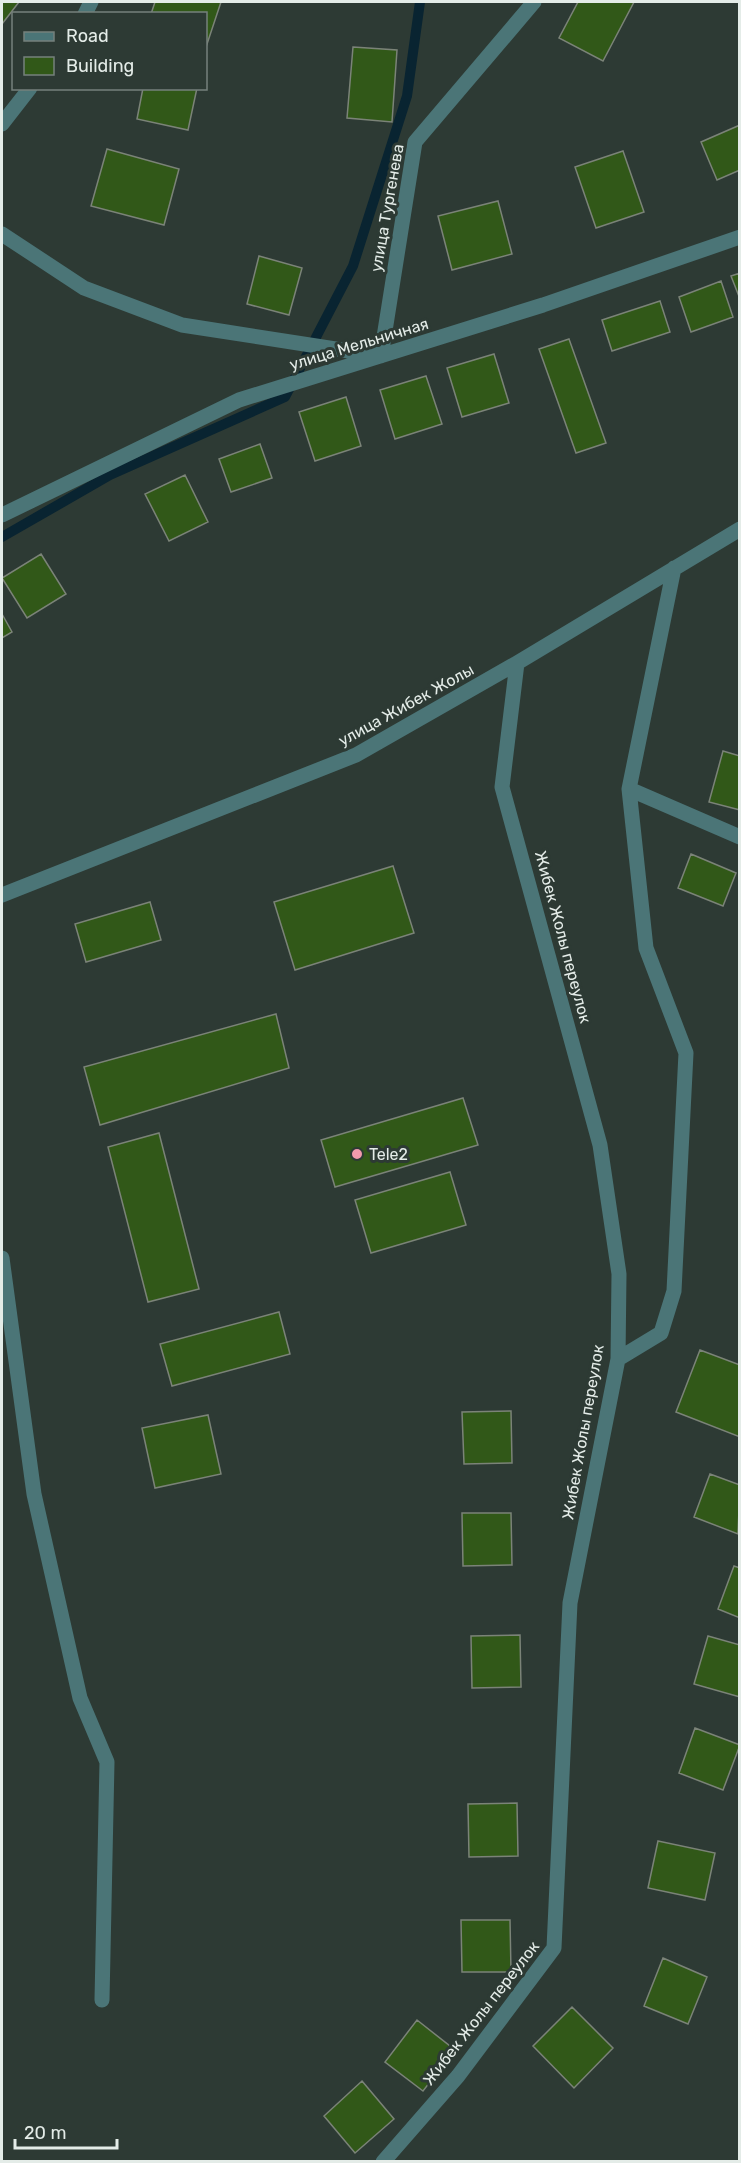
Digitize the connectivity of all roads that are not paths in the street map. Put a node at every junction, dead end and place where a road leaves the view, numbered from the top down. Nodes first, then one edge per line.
1 (534, 2) edge
2 (28, 90) edge
3 (2, 124) edge
4 (2, 234) edge
5 (740, 237) edge
6 (381, 356) junction
7 (2, 515) edge
8 (740, 529) edge
9 (674, 568) junction
10 (517, 663) junction
11 (628, 789) junction
12 (740, 837) edge
13 (2, 895) edge
14 (2, 1258) edge
15 (618, 1359) junction
16 (102, 2000) dead end
17 (383, 2162) edge

1 - 6 street, улица Тургенева
2 - 3 street
4 - 6 street
5 - 6 street, улица Мельничная
6 - 7 street, улица Мельничная
8 - 9 street, улица Жибек Жолы
9 - 10 street, улица Жибек Жолы
9 - 11 street
10 - 13 street, улица Жибек Жолы
10 - 15 street, Жибек Жолы переулок
11 - 12 street
11 - 15 street
14 - 16 street
15 - 17 street, Жибек Жолы переулок

